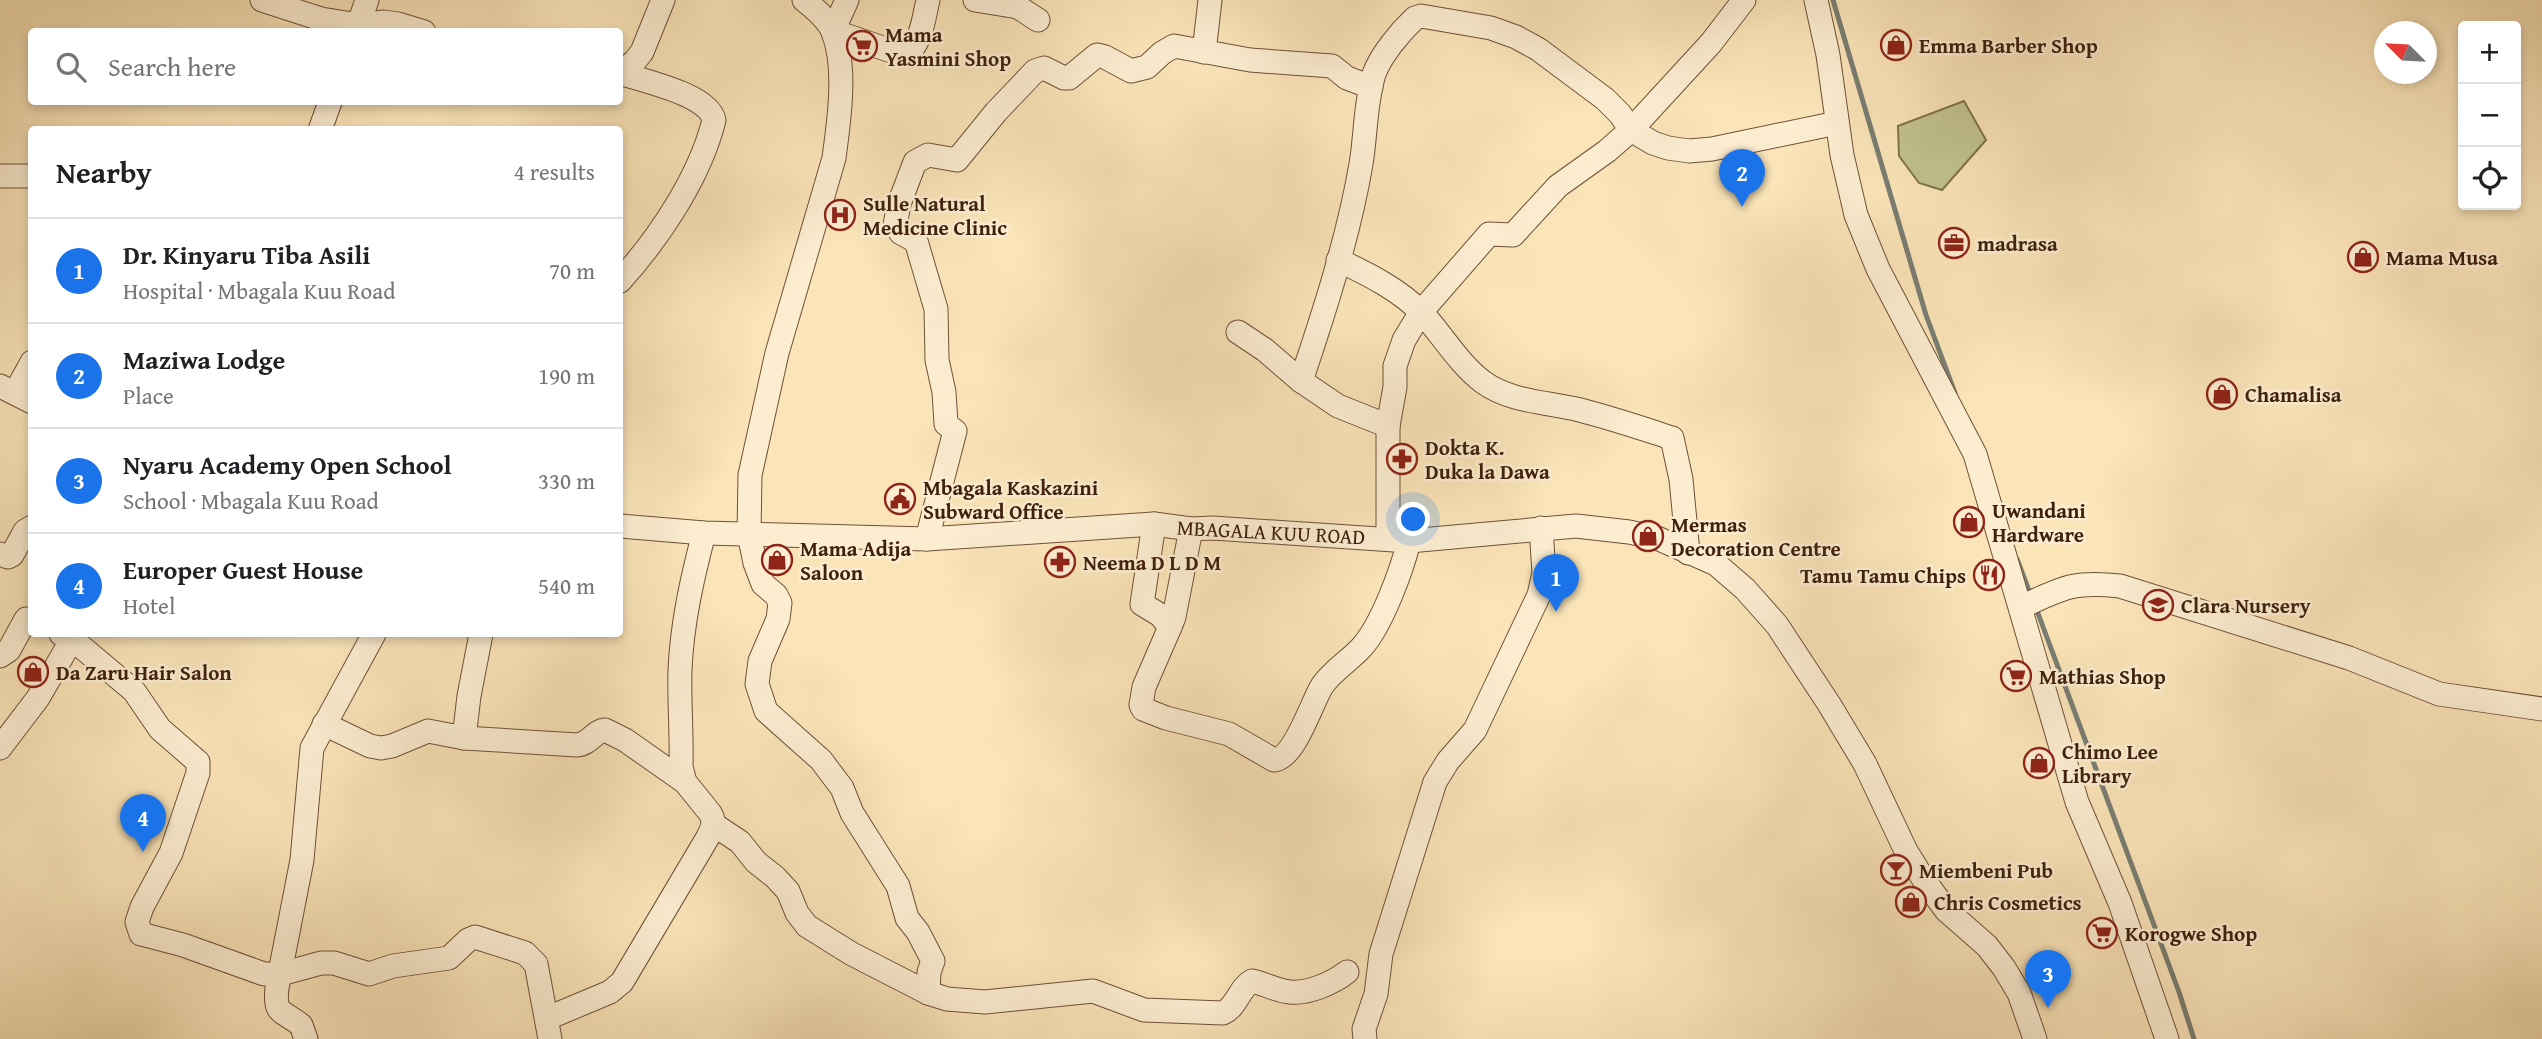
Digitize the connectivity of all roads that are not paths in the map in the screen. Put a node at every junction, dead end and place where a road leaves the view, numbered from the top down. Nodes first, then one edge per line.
1 (262, 0) edge
2 (367, 0) edge
3 (663, 0) edge
4 (804, 0) edge
5 (847, 0) edge
6 (928, 0) edge
7 (975, 0) edge
8 (1210, 0) edge
9 (1744, 0) edge
10 (1816, 0) edge
11 (1038, 20) dead end
12 (357, 28) edge
13 (411, 28) edge
14 (833, 31) junction
15 (1204, 52) junction
16 (623, 70) edge
17 (623, 73) edge
18 (1371, 87) junction
19 (329, 105) edge
20 (1838, 123) junction
21 (321, 126) edge
22 (1632, 130) junction
23 (0, 176) edge
24 (28, 176) edge
25 (1338, 260) junction
26 (623, 277) edge
27 (1421, 312) junction
28 (1238, 332) dead end
29 (28, 370) edge
30 (1301, 382) junction
31 (15, 394) edge
32 (1388, 426) junction
33 (1154, 524) junction
34 (623, 526) edge
35 (1191, 528) junction
36 (1541, 528) junction
37 (28, 529) edge
38 (704, 533) junction
39 (749, 534) junction
40 (927, 539) junction
41 (1398, 540) junction
42 (1688, 553) junction
43 (0, 554) edge
44 (2021, 607) junction
45 (28, 620) edge
46 (1170, 627) junction
47 (68, 637) edge
48 (71, 637) edge
49 (372, 637) edge
50 (480, 637) edge
51 (0, 656) edge
52 (2542, 709) edge
53 (324, 724) junction
54 (464, 738) junction
55 (0, 748) edge
56 (685, 782) junction
57 (713, 824) junction
58 (1347, 972) dead end
59 (281, 974) junction
60 (928, 993) junction
61 (549, 1029) edge
62 (306, 1039) edge
63 (1365, 1039) edge
64 (2035, 1039) edge
65 (2167, 1039) edge

1 - 12 street
2 - 12 street
3 - 16 street
4 - 14 street
5 - 14 street
6 - 14 street
7 - 11 street
8 - 15 street
9 - 22 street
10 - 20 street
12 - 13 street
14 - 39 street
15 - 18 street
15 - 40 street
17 - 26 street
18 - 22 street
18 - 25 street
19 - 21 street
20 - 22 street
20 - 44 street
22 - 27 street
23 - 24 street
25 - 27 street
25 - 30 street
27 - 32 street
27 - 42 street
28 - 30 street
29 - 31 street
30 - 32 street
32 - 41 street
33 - 35 street, MBAGALA KUU ROAD
33 - 40 street, MBAGALA KUU ROAD
33 - 46 street
34 - 38 street, MBAGALA KUU ROAD
35 - 41 street, MBAGALA KUU ROAD
35 - 46 street
36 - 41 street, MBAGALA KUU ROAD
36 - 42 street, MBAGALA KUU ROAD
36 - 63 street
37 - 43 street
38 - 39 street, MBAGALA KUU ROAD
38 - 56 street
39 - 40 street, MBAGALA KUU ROAD
39 - 60 street
41 - 46 street
42 - 64 street, MBAGALA KUU ROAD
44 - 52 street
44 - 65 street
45 - 51 street
47 - 55 street
48 - 59 street
49 - 53 street
50 - 54 street
53 - 54 street
53 - 59 street
54 - 56 street
56 - 57 street
57 - 60 street
57 - 61 street
58 - 60 street
59 - 61 street
59 - 62 street

